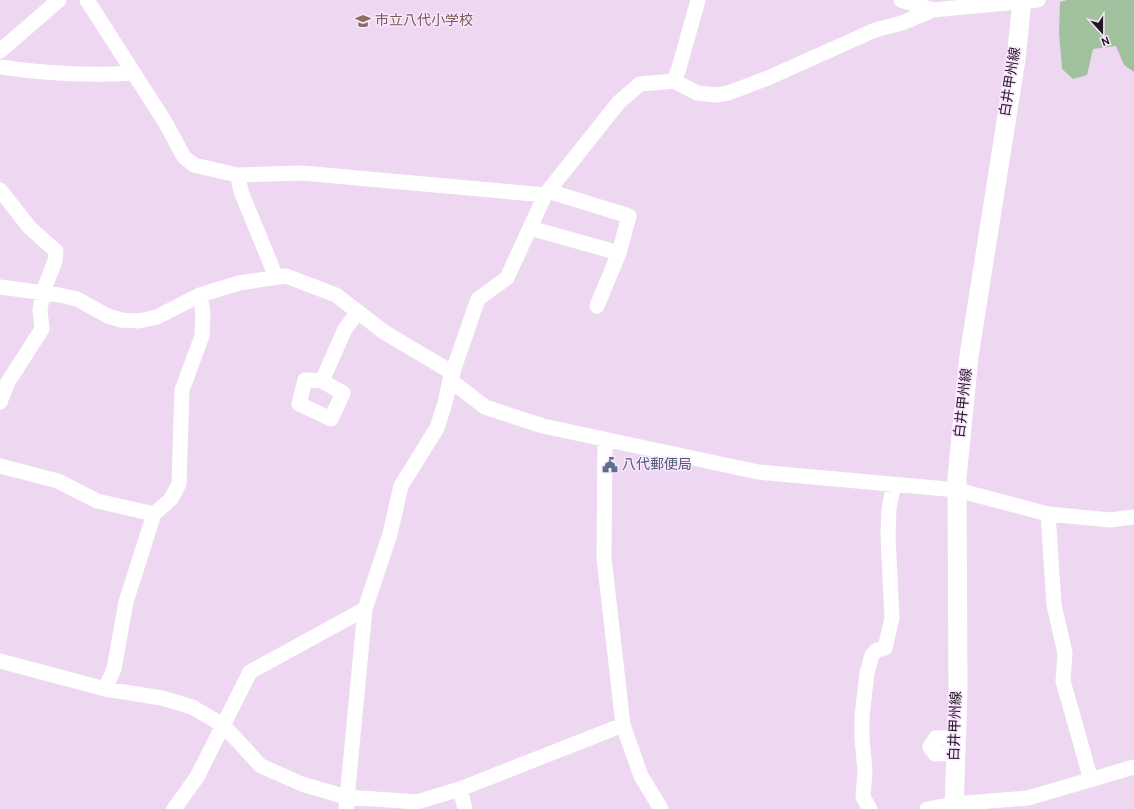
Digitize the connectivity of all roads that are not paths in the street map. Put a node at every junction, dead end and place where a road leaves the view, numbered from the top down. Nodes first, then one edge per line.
1 (59, 0) edge
2 (87, 0) edge
3 (698, 0) edge
4 (901, 0) edge
5 (1028, 0) edge
6 (933, 10) junction
7 (0, 51) edge
8 (0, 67) edge
9 (134, 73) junction
10 (674, 81) junction
11 (237, 175) junction
12 (0, 190) edge
13 (547, 193) junction
14 (530, 228) junction
15 (619, 253) junction
16 (276, 277) junction
17 (0, 287) edge
18 (43, 292) junction
19 (200, 295) junction
20 (597, 306) dead end
21 (358, 312) junction
22 (452, 377) junction
23 (322, 381) dead end
24 (0, 402) edge
25 (605, 440) junction
26 (0, 466) edge
27 (894, 485) junction
28 (957, 490) junction
29 (154, 514) junction
30 (1048, 514) junction
31 (1134, 517) edge
32 (365, 608) junction
33 (0, 661) edge
34 (105, 689) junction
35 (623, 724) junction
36 (223, 725) junction
37 (1134, 767) edge
38 (1091, 780) junction
39 (460, 788) junction
40 (346, 803) edge
41 (1028, 803) edge
42 (954, 807) edge
43 (174, 809) edge
44 (465, 809) edge
45 (661, 809) edge
46 (870, 809) edge
47 (927, 809) edge

1 - 7 street
2 - 9 street
3 - 10 street
4 - 6 street
5 - 6 street
5 - 28 main road, 白井甲州線
6 - 10 street
8 - 9 street
9 - 11 street
10 - 13 street
11 - 13 street
11 - 16 street
12 - 18 street
13 - 14 street
13 - 15 street
14 - 15 street
14 - 22 street
15 - 20 street
16 - 19 street
16 - 21 street
17 - 18 street
18 - 19 street
18 - 24 street
19 - 29 street
21 - 22 street
21 - 23 street
22 - 25 street
22 - 32 street
25 - 27 street
25 - 35 street
26 - 29 street
27 - 28 street
27 - 46 street
28 - 30 street
28 - 42 main road, 白井甲州線
29 - 34 street
30 - 31 street
30 - 38 street
32 - 36 street
32 - 40 street
33 - 34 street
34 - 36 street
35 - 39 street
35 - 45 street
36 - 40 street
36 - 43 street
37 - 38 street
38 - 41 street
39 - 40 street
39 - 44 street
41 - 42 street
42 - 47 street

